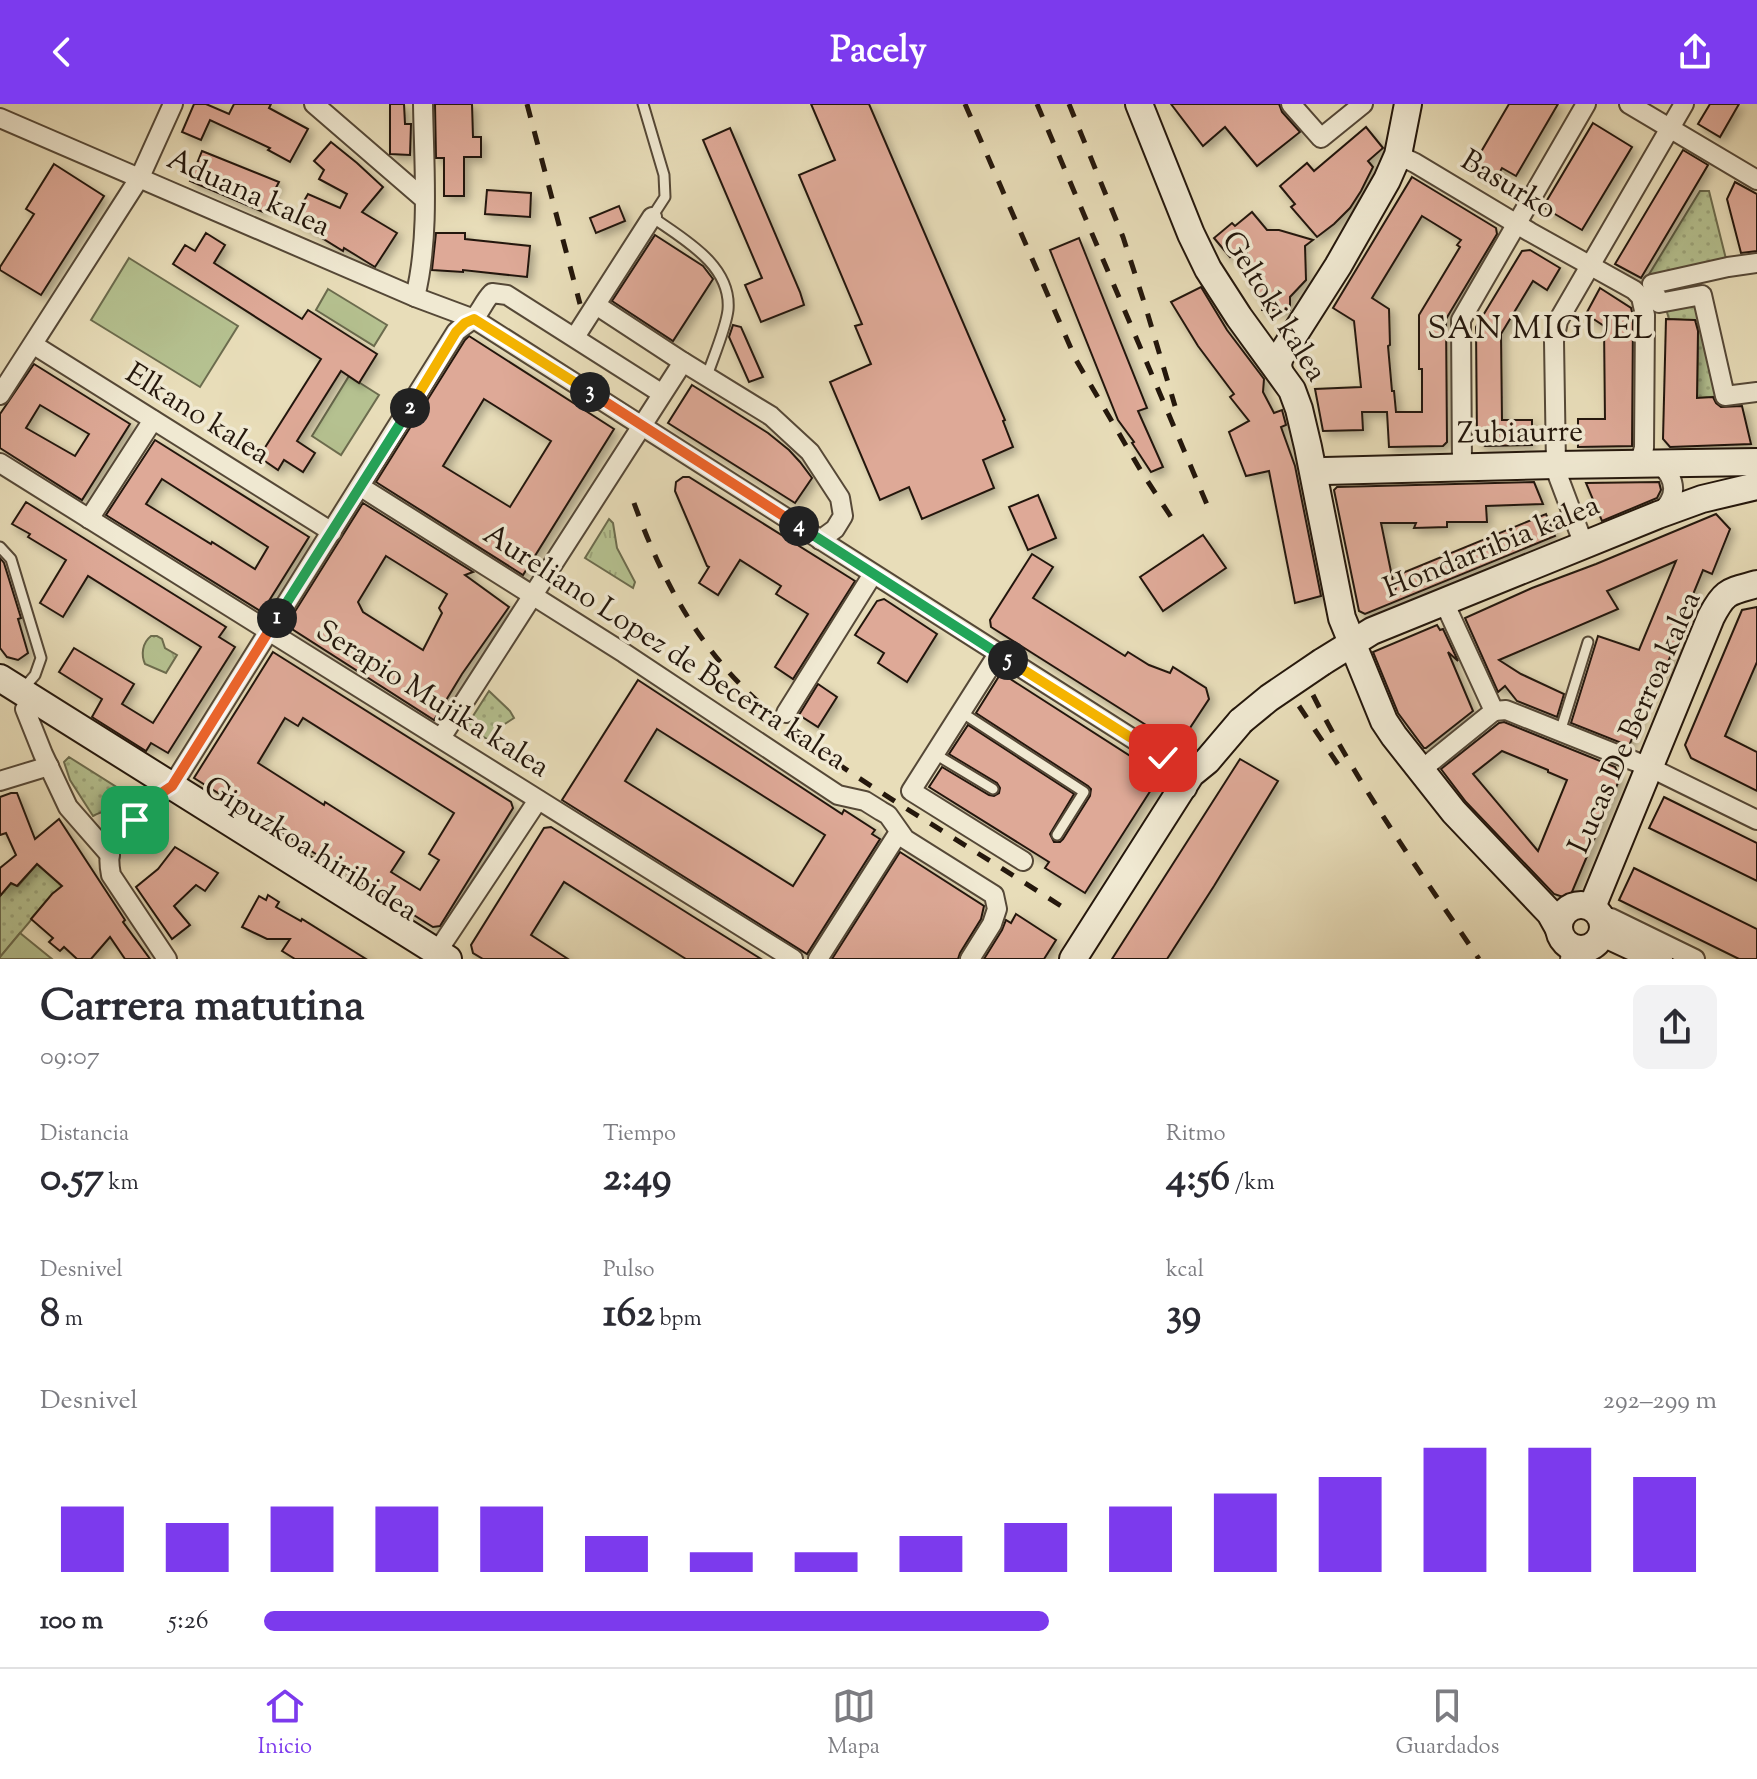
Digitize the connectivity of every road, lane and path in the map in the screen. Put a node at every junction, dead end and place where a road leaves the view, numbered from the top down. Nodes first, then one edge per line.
1 (173, 104) edge
2 (314, 104) edge
3 (340, 104) edge
4 (423, 104) edge
5 (643, 104) edge
6 (1139, 104) edge
7 (1291, 104) edge
8 (1363, 104) edge
9 (1408, 104) edge
10 (1586, 104) edge
11 (1629, 104) edge
12 (1684, 104) edge
13 (0, 118) edge
14 (337, 123) junction
15 (1669, 128) junction
16 (1398, 155) junction
17 (140, 177) junction
18 (1757, 180) edge
19 (424, 199) junction
20 (652, 217) junction
21 (1516, 224) junction
22 (1757, 263) edge
23 (1590, 266) junction
24 (415, 297) junction
25 (596, 305) junction
26 (474, 319) junction
27 (1302, 325) junction
28 (575, 337) junction
29 (34, 345) junction
30 (683, 362) junction
31 (1278, 362) junction
32 (707, 376) junction
33 (1757, 392) edge
34 (661, 393) junction
35 (0, 395) edge
36 (153, 420) junction
37 (642, 425) junction
38 (1757, 462) edge
39 (0, 463) edge
40 (1717, 463) junction
41 (1649, 464) junction
42 (1556, 465) junction
43 (1462, 467) junction
44 (1316, 470) junction
45 (1757, 470) edge
46 (1757, 486) edge
47 (361, 487) junction
48 (1658, 515) junction
49 (89, 519) junction
50 (332, 532) junction
51 (820, 540) junction
52 (1584, 545) junction
53 (0, 547) edge
54 (873, 574) junction
55 (1757, 584) edge
56 (536, 597) junction
57 (1444, 602) junction
58 (269, 630) junction
59 (1355, 630) junction
60 (1588, 642) dead end
61 (998, 654) junction
62 (498, 664) dead end
63 (480, 692) dead end
64 (11, 693) edge
65 (1494, 711) junction
66 (961, 712) junction
67 (786, 713) dead end
68 (1241, 721) junction
69 (445, 732) junction
70 (1560, 732) junction
71 (935, 754) junction
72 (1163, 758) junction
73 (49, 766) junction
74 (1649, 767) junction
75 (1422, 771) junction
76 (0, 781) edge
77 (1187, 786) junction
78 (993, 789) dead end
79 (166, 790) junction
80 (538, 800) junction
81 (1757, 820) edge
82 (896, 828) junction
83 (1057, 835) dead end
84 (110, 855) junction
85 (1023, 861) dead end
86 (1598, 919) junction
87 (1567, 945) edge
88 (436, 957) edge
89 (167, 959) edge
90 (793, 959) edge
91 (818, 959) edge
92 (970, 959) edge
93 (1073, 959) edge
94 (1083, 959) edge
95 (1659, 959) edge
96 (1695, 959) edge

1 - 17 street
2 - 14 street
3 - 14 street
4 - 19 street
5 - 20 lane
6 - 31 main road, Geltoki kalea
7 - 8 street
9 - 16 main road
10 - 21 street
11 - 15 street
12 - 15 street
13 - 17 street, Aduana kalea
14 - 19 street
15 - 18 street
15 - 23 street
16 - 21 street, Basurko
16 - 27 main road
17 - 24 street, Aduana kalea
17 - 29 street
19 - 24 street
20 - 25 street
20 - 32 lane
21 - 23 street, Basurko
21 - 43 street
22 - 33 street
23 - 41 street, Basurko
23 - 42 street
24 - 26 street, Aduana kalea
25 - 28 street
25 - 30 street
26 - 28 street
26 - 37 street, Aduana kalea
26 - 47 street
27 - 31 main road
27 - 31 main road
28 - 34 street
29 - 35 street
29 - 36 street, Elkano kalea
30 - 32 street
30 - 34 street
31 - 44 main road, Geltoki kalea
32 - 51 street
34 - 37 street
36 - 49 street
36 - 50 street, Elkano kalea
37 - 51 street, Aduana kalea
37 - 56 street
38 - 40 main road
39 - 49 street, Serapio Mujika kalea
40 - 41 main road, Zubiaurre
40 - 45 street
41 - 42 main road, Zubiaurre
41 - 48 street
42 - 43 main road, Zubiaurre
42 - 52 street
43 - 44 main road, Zubiaurre
44 - 59 main road, Geltoki kalea
46 - 48 main road, Hondarribia kalea
47 - 50 street
47 - 56 street, Aureliano Lopez de Becerra kalea
48 - 52 main road, Hondarribia kalea
49 - 58 street, Serapio Mujika kalea
50 - 58 street
51 - 54 street, Aduana kalea
52 - 57 main road, Hondarribia kalea
53 - 64 lane
54 - 61 street, Aduana kalea
54 - 67 street
55 - 74 main road, Lucas De Berroa kalea
56 - 62 lane
56 - 69 street
56 - 82 street, Aureliano Lopez de Becerra kalea
57 - 59 main road, Hondarribia kalea
57 - 65 street
58 - 69 street, Serapio Mujika kalea
58 - 79 street
59 - 68 main road, Hondarribia kalea, bridge
59 - 75 main road, Geltoki kalea
60 - 70 lane
61 - 66 street
61 - 72 street, Aduana kalea
63 - 69 lane
64 - 73 street
64 - 79 main road, Gipuzkoa hiribidea
65 - 70 street
65 - 75 street
66 - 71 street
66 - 83 lane
68 - 72 street
68 - 77 main road, Hondarribia kalea
69 - 80 street, Serapio Mujika kalea
70 - 74 street
71 - 78 lane
71 - 85 street
72 - 77 street, Aduana kalea
73 - 76 street
73 - 84 street
74 - 81 street
74 - 86 main road, Lucas De Berroa kalea
75 - 87 main road, Geltoki kalea
77 - 93 main road
77 - 94 main road
79 - 84 street
79 - 88 main road, Gipuzkoa hiribidea
80 - 88 street
80 - 90 street, Serapio Mujika kalea
82 - 91 street
82 - 92 street, Aureliano Lopez de Becerra kalea
84 - 89 street
86 - 87 main road
86 - 87 main road
86 - 95 main road
86 - 96 street

